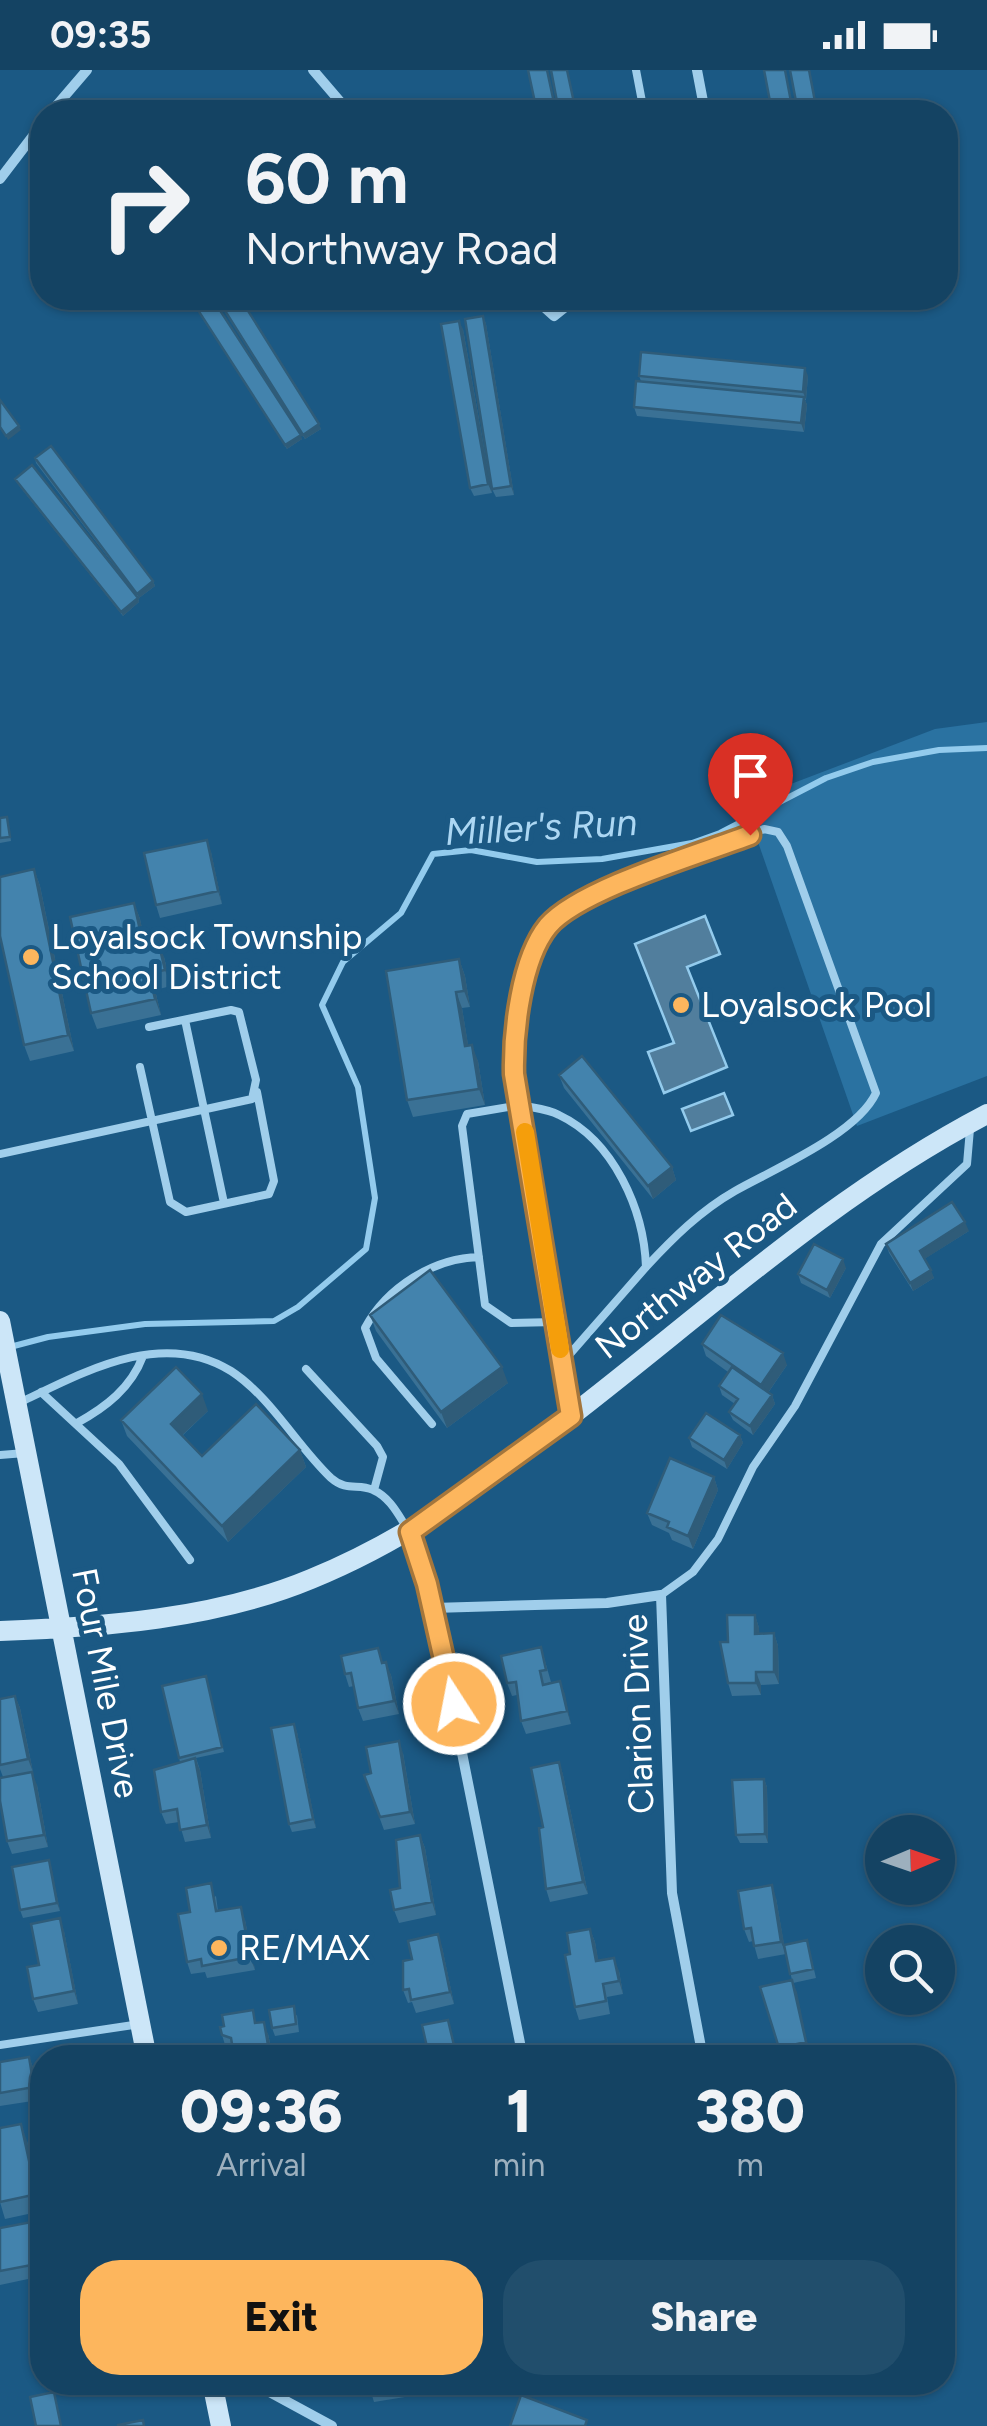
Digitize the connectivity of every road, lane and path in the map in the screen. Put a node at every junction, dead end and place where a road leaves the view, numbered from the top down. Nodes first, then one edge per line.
1 (87, 70) edge
2 (313, 70) edge
3 (636, 70) edge
4 (698, 70) edge
5 (61, 100) edge
6 (339, 100) edge
7 (642, 100) edge
8 (703, 100) edge
9 (30, 140) edge
10 (0, 179) edge
11 (186, 1020) junction
12 (149, 1028) dead end
13 (140, 1066) dead end
14 (256, 1092) junction
15 (520, 1105) junction
16 (204, 1109) junction
17 (979, 1119) edge
18 (151, 1121) junction
19 (0, 1154) edge
20 (224, 1204) junction
21 (479, 1257) junction
22 (646, 1267) junction
23 (556, 1322) junction
24 (1, 1324) edge
25 (143, 1356) junction
26 (562, 1363) junction
27 (306, 1370) dead end
28 (10, 1385) edge
29 (41, 1392) junction
30 (571, 1416) junction
31 (77, 1423) junction
32 (432, 1424) edge
33 (26, 1453) junction
34 (0, 1456) edge
35 (374, 1490) junction
36 (410, 1532) junction
37 (190, 1560) dead end
38 (661, 1595) junction
39 (433, 1608) junction
40 (64, 1628) junction
41 (0, 1631) edge
42 (140, 2024) junction
43 (0, 2045) edge
44 (144, 2045) edge
45 (519, 2045) edge
46 (701, 2045) edge
47 (215, 2395) edge
48 (275, 2395) edge
49 (221, 2426) edge
50 (332, 2426) edge

1 - 5 street
2 - 6 street
3 - 7 lane
4 - 8 street
9 - 10 street
11 - 12 lane
11 - 14 lane
11 - 16 lane
13 - 18 lane
14 - 16 lane
14 - 20 lane
15 - 21 lane
15 - 22 lane
15 - 22 lane
15 - 23 lane
16 - 18 lane
16 - 20 lane
17 - 30 street, Northway Road
17 - 38 lane
18 - 19 lane
18 - 20 lane
21 - 23 lane
21 - 32 lane
22 - 26 lane
23 - 26 lane
24 - 28 street, Four Mile Drive
25 - 29 lane
25 - 31 lane
25 - 35 lane
26 - 30 lane
27 - 35 lane
28 - 29 lane
28 - 33 street, Four Mile Drive
29 - 31 lane
30 - 36 street, Northway Road
31 - 37 lane
33 - 34 lane
33 - 40 street, Four Mile Drive
35 - 36 lane
36 - 39 street
36 - 40 street, Northway Road
38 - 39 street, Clarion Drive
38 - 46 street, Clarion Drive
39 - 45 street
40 - 41 street, Northway Road
40 - 42 street, Four Mile Drive
42 - 43 lane
42 - 44 street, Four Mile Drive
47 - 49 street
48 - 50 street

